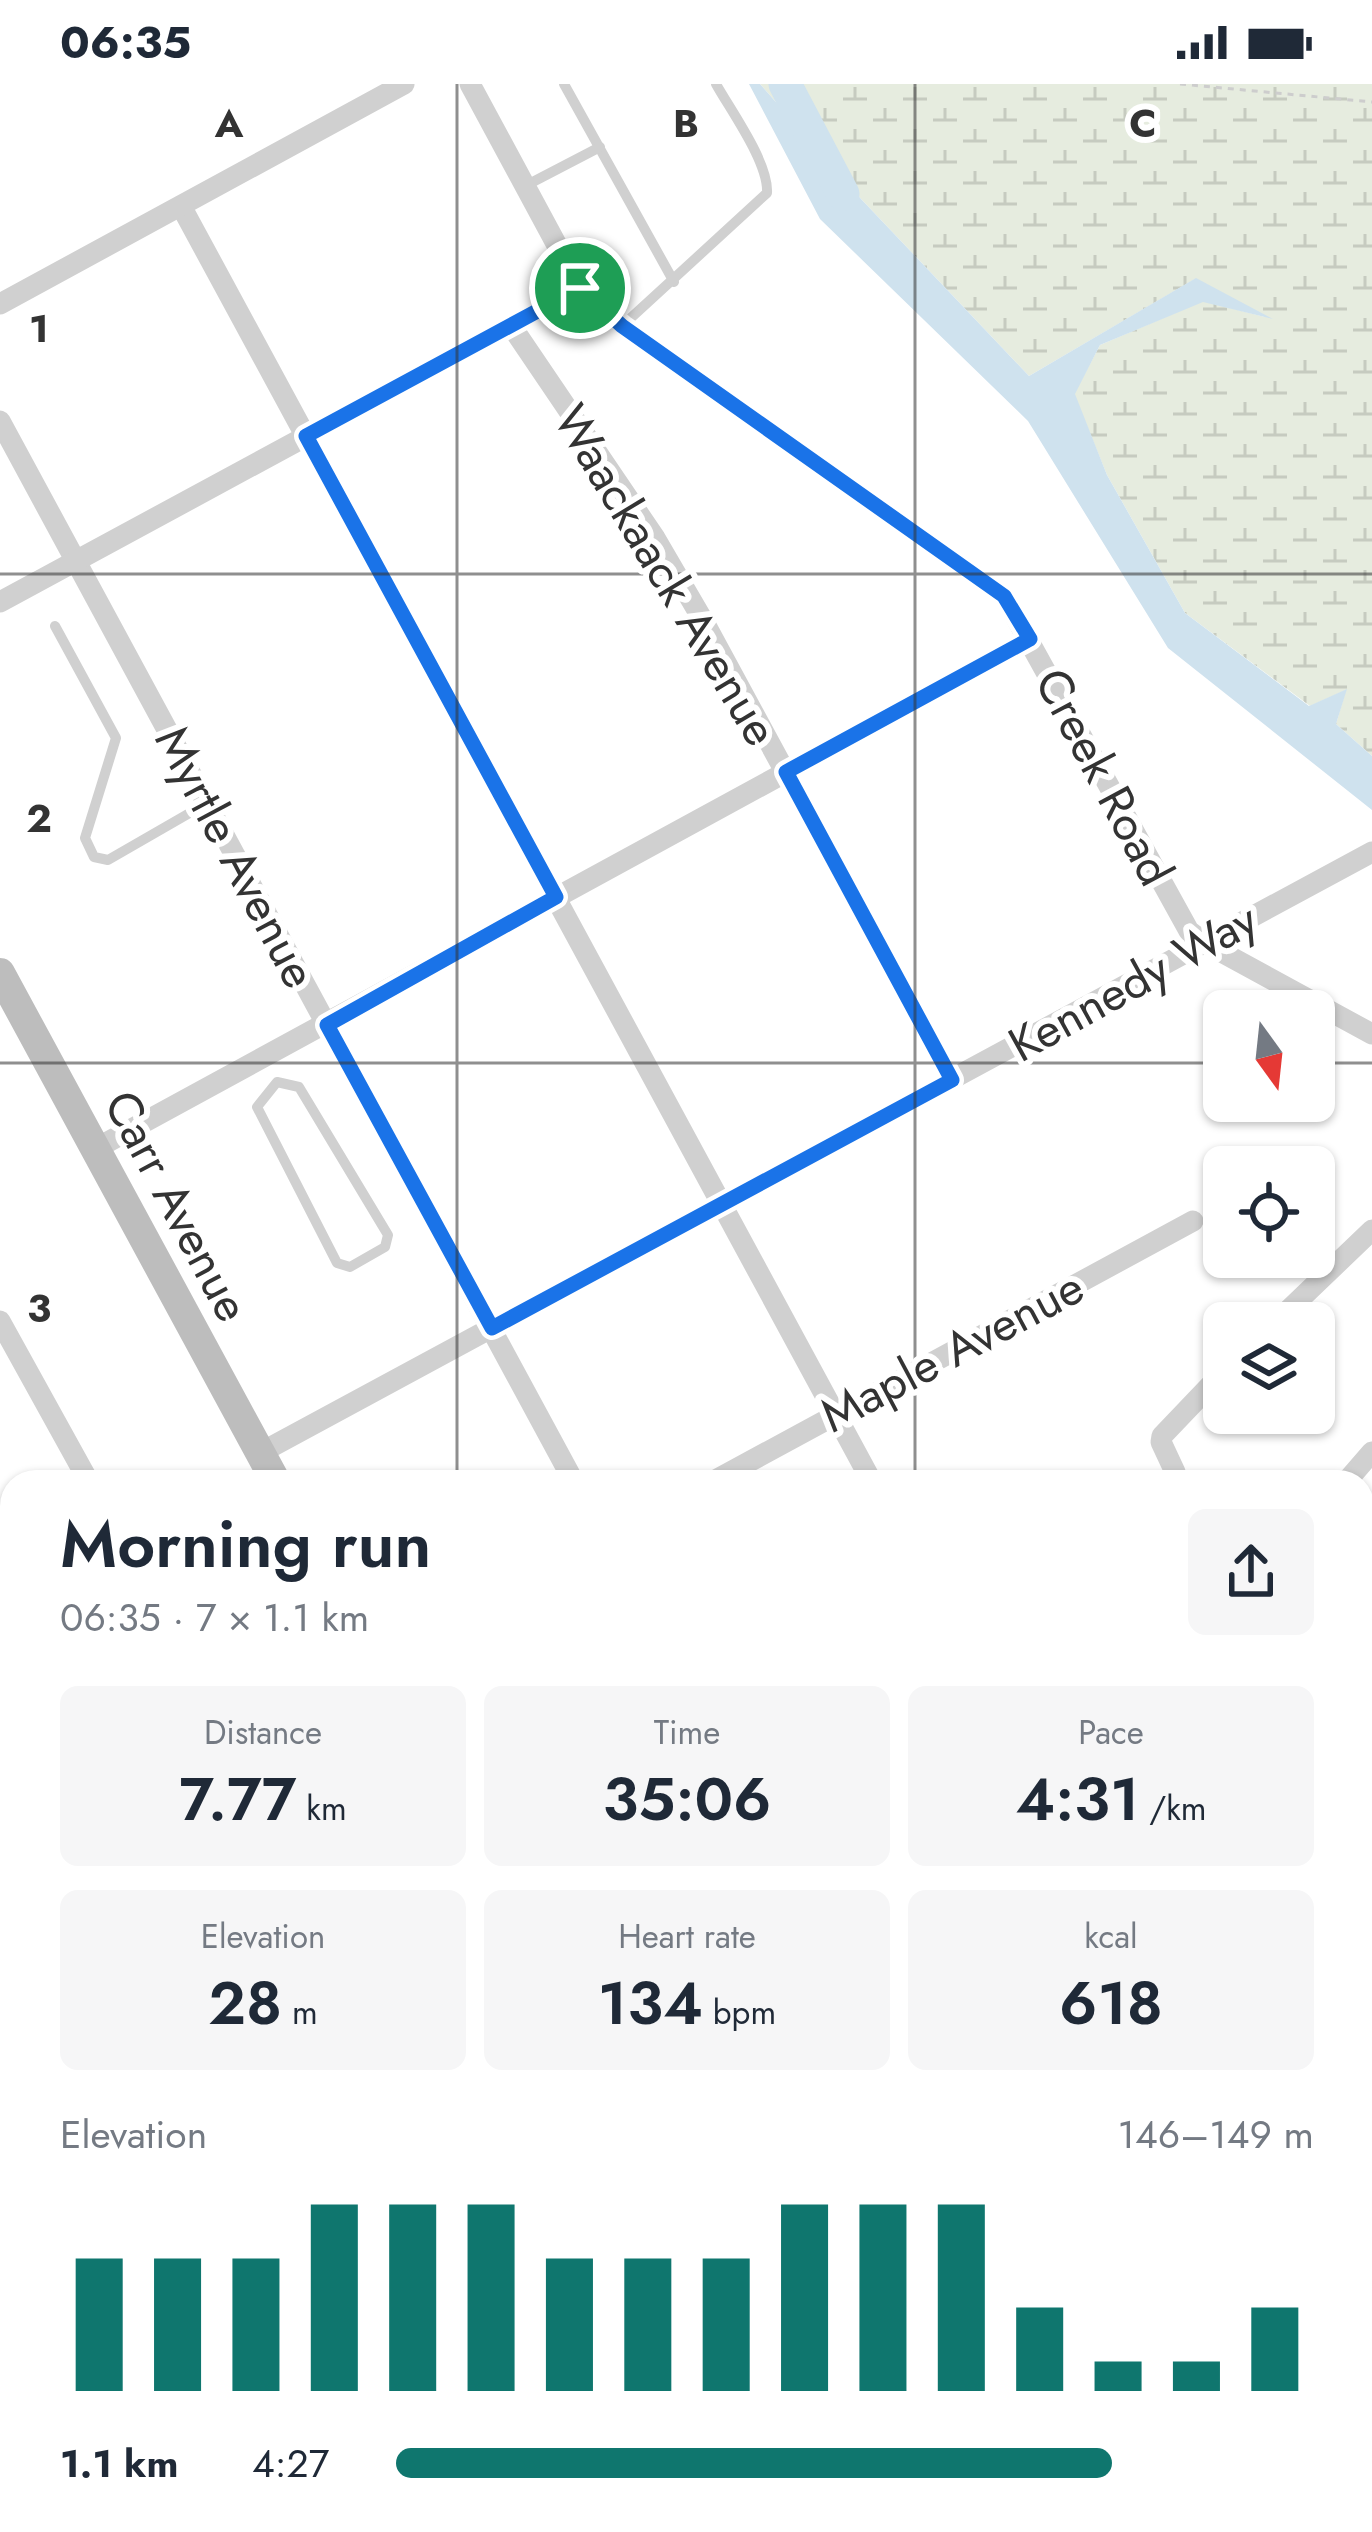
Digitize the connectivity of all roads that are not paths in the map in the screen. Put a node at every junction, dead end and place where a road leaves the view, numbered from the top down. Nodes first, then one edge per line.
1 (404, 84) edge
2 (470, 84) edge
3 (563, 84) edge
4 (716, 84) edge
5 (599, 147) junction
6 (525, 187) junction
7 (181, 206) junction
8 (674, 282) junction
9 (580, 288) junction
10 (0, 304) edge
11 (622, 326) junction
12 (512, 327) junction
13 (0, 422) edge
14 (306, 436) junction
15 (76, 561) junction
16 (0, 602) edge
17 (56, 626) dead end
18 (1030, 639) junction
19 (786, 772) junction
20 (207, 803) junction
21 (1372, 852) edge
22 (556, 897) junction
23 (1205, 943) junction
24 (0, 973) edge
25 (327, 1025) junction
26 (1372, 1034) edge
27 (265, 1058) junction
28 (952, 1080) junction
29 (277, 1082) junction
30 (95, 1149) junction
31 (722, 1204) junction
32 (1193, 1221) dead end
33 (1372, 1230) edge
34 (1297, 1302) edge
35 (0, 1321) edge
36 (492, 1328) junction
37 (1203, 1393) edge
38 (836, 1415) junction
39 (260, 1453) junction
40 (82, 1470) edge
41 (269, 1470) edge
42 (568, 1470) edge
43 (734, 1470) edge
44 (866, 1470) edge
45 (1173, 1470) edge

1 - 7 street
2 - 6 street, Creek Road
3 - 5 lane
4 - 8 lane
5 - 6 lane
5 - 8 lane
6 - 9 street, Creek Road
7 - 10 street
7 - 14 street
8 - 11 lane
9 - 11 street, Creek Road
9 - 12 street
11 - 18 street, Creek Road
12 - 14 street
12 - 19 street, Waackaack Avenue
13 - 15 street, Myrtle Avenue
14 - 15 street
14 - 22 street
15 - 16 street
15 - 20 street, Myrtle Avenue
17 - 20 lane
18 - 19 street
18 - 23 street, Creek Road
19 - 22 street
19 - 28 street, Waackaack Avenue
20 - 25 street, Myrtle Avenue
21 - 23 street, Kennedy Way
22 - 25 street
22 - 31 street
23 - 26 street, Creek Road
23 - 28 street, Kennedy Way
24 - 30 street, Carr Avenue
25 - 27 street
25 - 36 street, Myrtle Avenue
27 - 29 lane
27 - 30 street
28 - 31 street, Kennedy Way
29 - 29 lane
30 - 39 street, Carr Avenue
31 - 36 street, Kennedy Way
31 - 38 street
32 - 38 street, Maple Avenue
33 - 34 street
35 - 40 street
36 - 39 street, Kennedy Way
36 - 42 street, Myrtle Avenue
37 - 45 street
38 - 43 street, Maple Avenue
38 - 44 street
39 - 41 street, Carr Avenue

